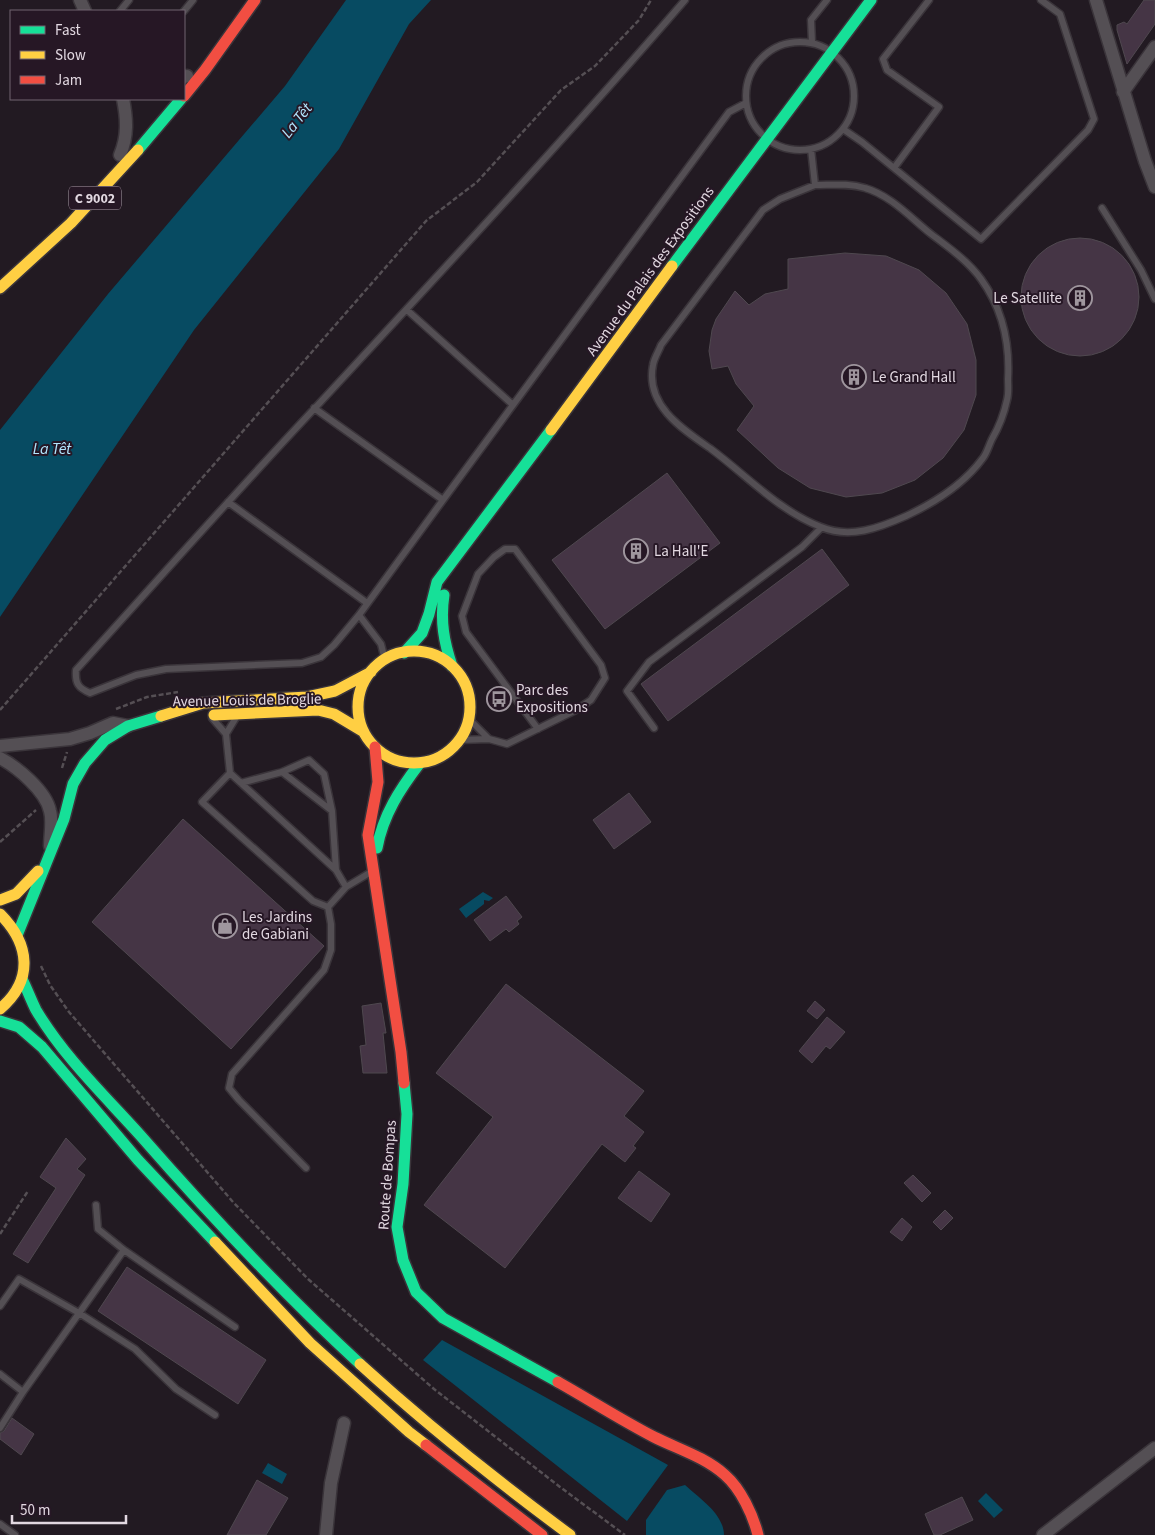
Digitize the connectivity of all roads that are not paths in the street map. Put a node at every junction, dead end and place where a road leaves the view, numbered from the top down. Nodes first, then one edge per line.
1 (129, 0) edge
2 (193, 0) edge
3 (255, 0) edge
4 (685, 0) edge
5 (827, 0) edge
6 (871, 0) edge
7 (929, 0) edge
8 (1041, 0) edge
9 (1096, 0) edge
10 (121, 10) edge
11 (185, 10) edge
12 (812, 42) junction
13 (1155, 47) edge
14 (833, 52) junction
15 (185, 78) edge
16 (1123, 92) junction
17 (185, 95) edge
18 (123, 100) edge
19 (167, 100) edge
20 (180, 100) edge
21 (746, 104) junction
22 (843, 129) junction
23 (766, 139) junction
24 (811, 149) junction
25 (120, 156) junction
26 (894, 168) junction
27 (815, 185) junction
28 (1155, 187) edge
29 (1102, 208) dead end
30 (35, 241) dead end
31 (0, 288) edge
32 (1155, 299) edge
33 (407, 310) junction
34 (513, 405) junction
35 (314, 408) junction
36 (443, 500) junction
37 (228, 502) junction
38 (821, 528) junction
39 (454, 561) junction
40 (366, 604) junction
41 (359, 615) junction
42 (404, 652) junction
43 (385, 660) junction
44 (452, 666) junction
45 (371, 672) junction
46 (239, 714) junction
47 (210, 715) junction
48 (156, 717) junction
49 (469, 719) junction
50 (128, 726) junction
51 (654, 728) dead end
52 (538, 729) junction
53 (364, 732) junction
54 (226, 734) junction
55 (489, 739) junction
56 (460, 740) junction
57 (0, 746) edge
58 (375, 747) junction
59 (0, 758) edge
60 (420, 763) junction
61 (282, 772) junction
62 (230, 773) junction
63 (241, 783) junction
64 (332, 811) junction
65 (49, 857) junction
66 (336, 870) junction
67 (374, 870) junction
68 (346, 887) junction
69 (0, 900) edge
70 (328, 907) junction
71 (0, 914) edge
72 (18, 933) junction
73 (22, 979) junction
74 (0, 1009) edge
75 (0, 1021) edge
76 (306, 1168) dead end
77 (96, 1205) dead end
78 (124, 1250) junction
79 (0, 1306) edge
80 (79, 1313) junction
81 (235, 1327) dead end
82 (0, 1374) edge
83 (23, 1392) junction
84 (216, 1415) dead end
85 (344, 1423) dead end
86 (0, 1428) edge
87 (654, 1437) junction
88 (1155, 1448) edge
89 (704, 1474) dead end
90 (733, 1503) dead end
91 (0, 1524) edge
92 (16, 1535) edge
93 (326, 1535) edge
94 (542, 1535) edge
95 (570, 1535) edge
96 (746, 1535) edge
97 (758, 1535) edge
98 (1043, 1535) edge

1 - 10 lane
2 - 11 lane
3 - 15 main road
3 - 17 main road
4 - 33 lane
5 - 12 lane
6 - 14 main road, Avenue du Palais des Expositions
7 - 26 lane
8 - 26 lane
9 - 16 street
12 - 14 lane
12 - 21 lane
13 - 16 street
14 - 22 lane
14 - 23 main road, Avenue du Palais des Expositions
16 - 28 street
18 - 25 street
19 - 25 main road, C 9002
20 - 31 main road, C 9002
21 - 23 lane
21 - 34 lane
22 - 24 lane
22 - 26 lane
23 - 24 lane
23 - 39 main road, Avenue du Palais des Expositions
24 - 27 lane
25 - 30 main road, C 9002
27 - 38 lane
27 - 38 lane
29 - 32 lane
33 - 34 lane
33 - 35 lane
34 - 36 lane
35 - 36 lane
35 - 37 lane
36 - 40 lane
37 - 40 lane
37 - 41 lane
38 - 51 lane
39 - 42 main road, Avenue du Palais des Expositions
39 - 44 main road, Avenue du Palais des Expositions
40 - 41 lane
41 - 43 lane
42 - 43 main road
42 - 44 main road
43 - 45 main road
44 - 49 main road
45 - 48 main road, Avenue Louis de Broglie
45 - 53 main road
46 - 47 main road, Avenue Louis de Broglie
46 - 53 main road, Avenue Louis de Broglie
46 - 54 lane
47 - 48 main road, Avenue Louis de Broglie
47 - 54 lane
48 - 50 main road, Avenue Louis de Broglie
49 - 55 lane
49 - 56 main road
50 - 57 street
50 - 65 main road, Avenue Louis de Broglie
52 - 52 lane
52 - 55 lane
53 - 58 main road
54 - 62 lane
55 - 56 lane
56 - 60 main road
58 - 60 main road
58 - 67 main road, Route de Bompas
59 - 65 street
60 - 67 main road, Route de Bompas
61 - 63 lane
61 - 64 lane
61 - 64 lane
62 - 63 lane
62 - 70 lane
63 - 66 lane
64 - 66 lane
65 - 69 main road, Avenue Louis de Broglie
65 - 72 main road, Avenue Louis de Broglie
66 - 68 lane
67 - 68 lane
67 - 87 main road, Route de Bompas
68 - 70 lane
70 - 76 lane
71 - 72 main road
72 - 73 main road
73 - 74 main road
73 - 95 main road
75 - 94 main road
77 - 78 lane
78 - 80 lane
78 - 81 lane
79 - 80 lane
80 - 83 lane
80 - 84 lane
82 - 83 lane
83 - 86 lane
85 - 93 street
87 - 89 main road, Route de Bompas
87 - 97 main road, Route de Bompas
88 - 98 street
90 - 96 main road
91 - 92 lane

